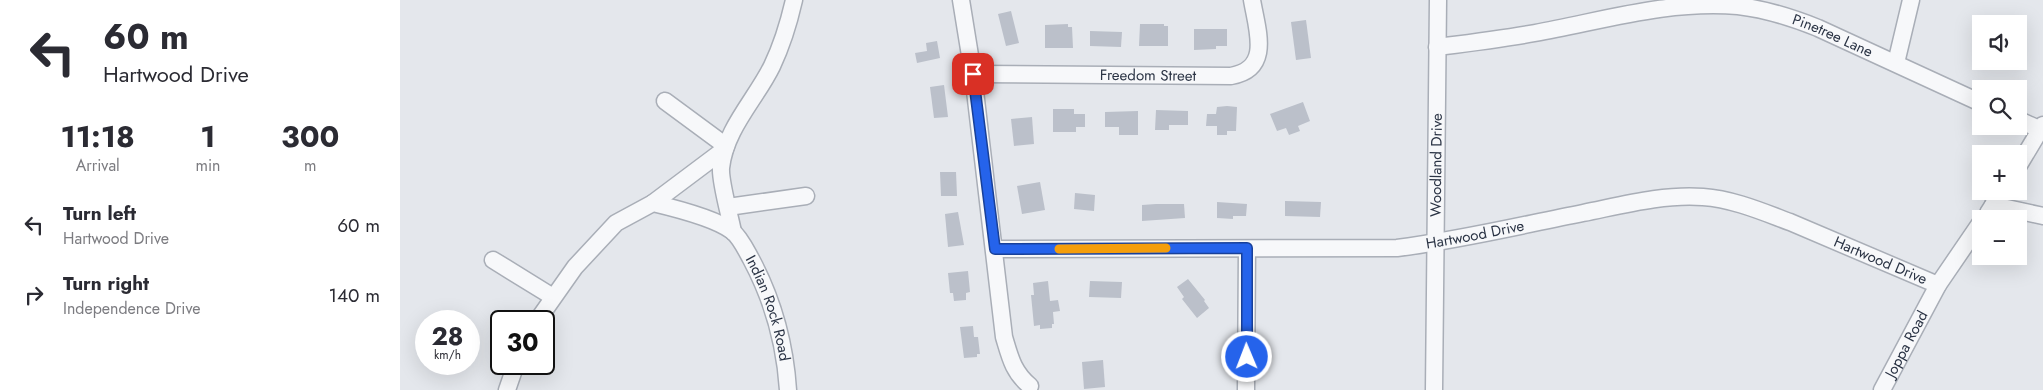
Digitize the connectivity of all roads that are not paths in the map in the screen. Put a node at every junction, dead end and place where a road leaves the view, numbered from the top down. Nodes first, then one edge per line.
1 (794, 0) edge
2 (961, 0) edge
3 (1252, 0) edge
4 (1438, 0) edge
5 (1911, 0) edge
6 (1436, 47) junction
7 (1896, 63) junction
8 (973, 74) junction
9 (1972, 99) edge
10 (665, 101) dead end
11 (2027, 123) edge
12 (2042, 128) edge
13 (725, 148) junction
14 (2027, 152) edge
15 (806, 196) dead end
16 (1996, 200) edge
17 (653, 203) junction
18 (1993, 205) junction
19 (728, 207) junction
20 (1989, 210) edge
21 (2043, 216) edge
22 (733, 232) junction
23 (1972, 235) edge
24 (1434, 243) junction
25 (1247, 248) junction
26 (995, 249) junction
27 (493, 260) dead end
28 (1938, 285) junction
29 (553, 297) junction
30 (544, 310) edge
31 (512, 375) edge
32 (1030, 386) dead end
33 (507, 390) edge
34 (788, 390) edge
35 (1246, 390) edge
36 (1434, 390) edge
37 (1882, 390) edge

1 - 13 street, Indian Rock Road
2 - 8 street
3 - 8 street, Freedom Street
4 - 6 street, Woodland Drive
5 - 7 street
6 - 7 street, Pinetree Lane
6 - 24 street, Woodland Drive
7 - 9 street, Pinetree Lane
8 - 26 street
10 - 13 street
11 - 12 street
12 - 14 street
13 - 17 street, Indian Rock Road
13 - 19 street, Indian Rock Road
15 - 19 street
16 - 18 street
17 - 22 street, Indian Rock Road
17 - 29 street, Indian Rock Road
18 - 20 street
18 - 21 street
19 - 22 street, Indian Rock Road
22 - 34 street, Indian Rock Road
23 - 28 street, Joppa Road
24 - 25 street, Hartwood Drive
24 - 28 street, Hartwood Drive
24 - 36 street, Woodland Drive
25 - 26 street, Hartwood Drive
25 - 35 street
26 - 32 street
27 - 29 street
28 - 37 street, Joppa Road
29 - 30 street, Indian Rock Road
31 - 33 street

